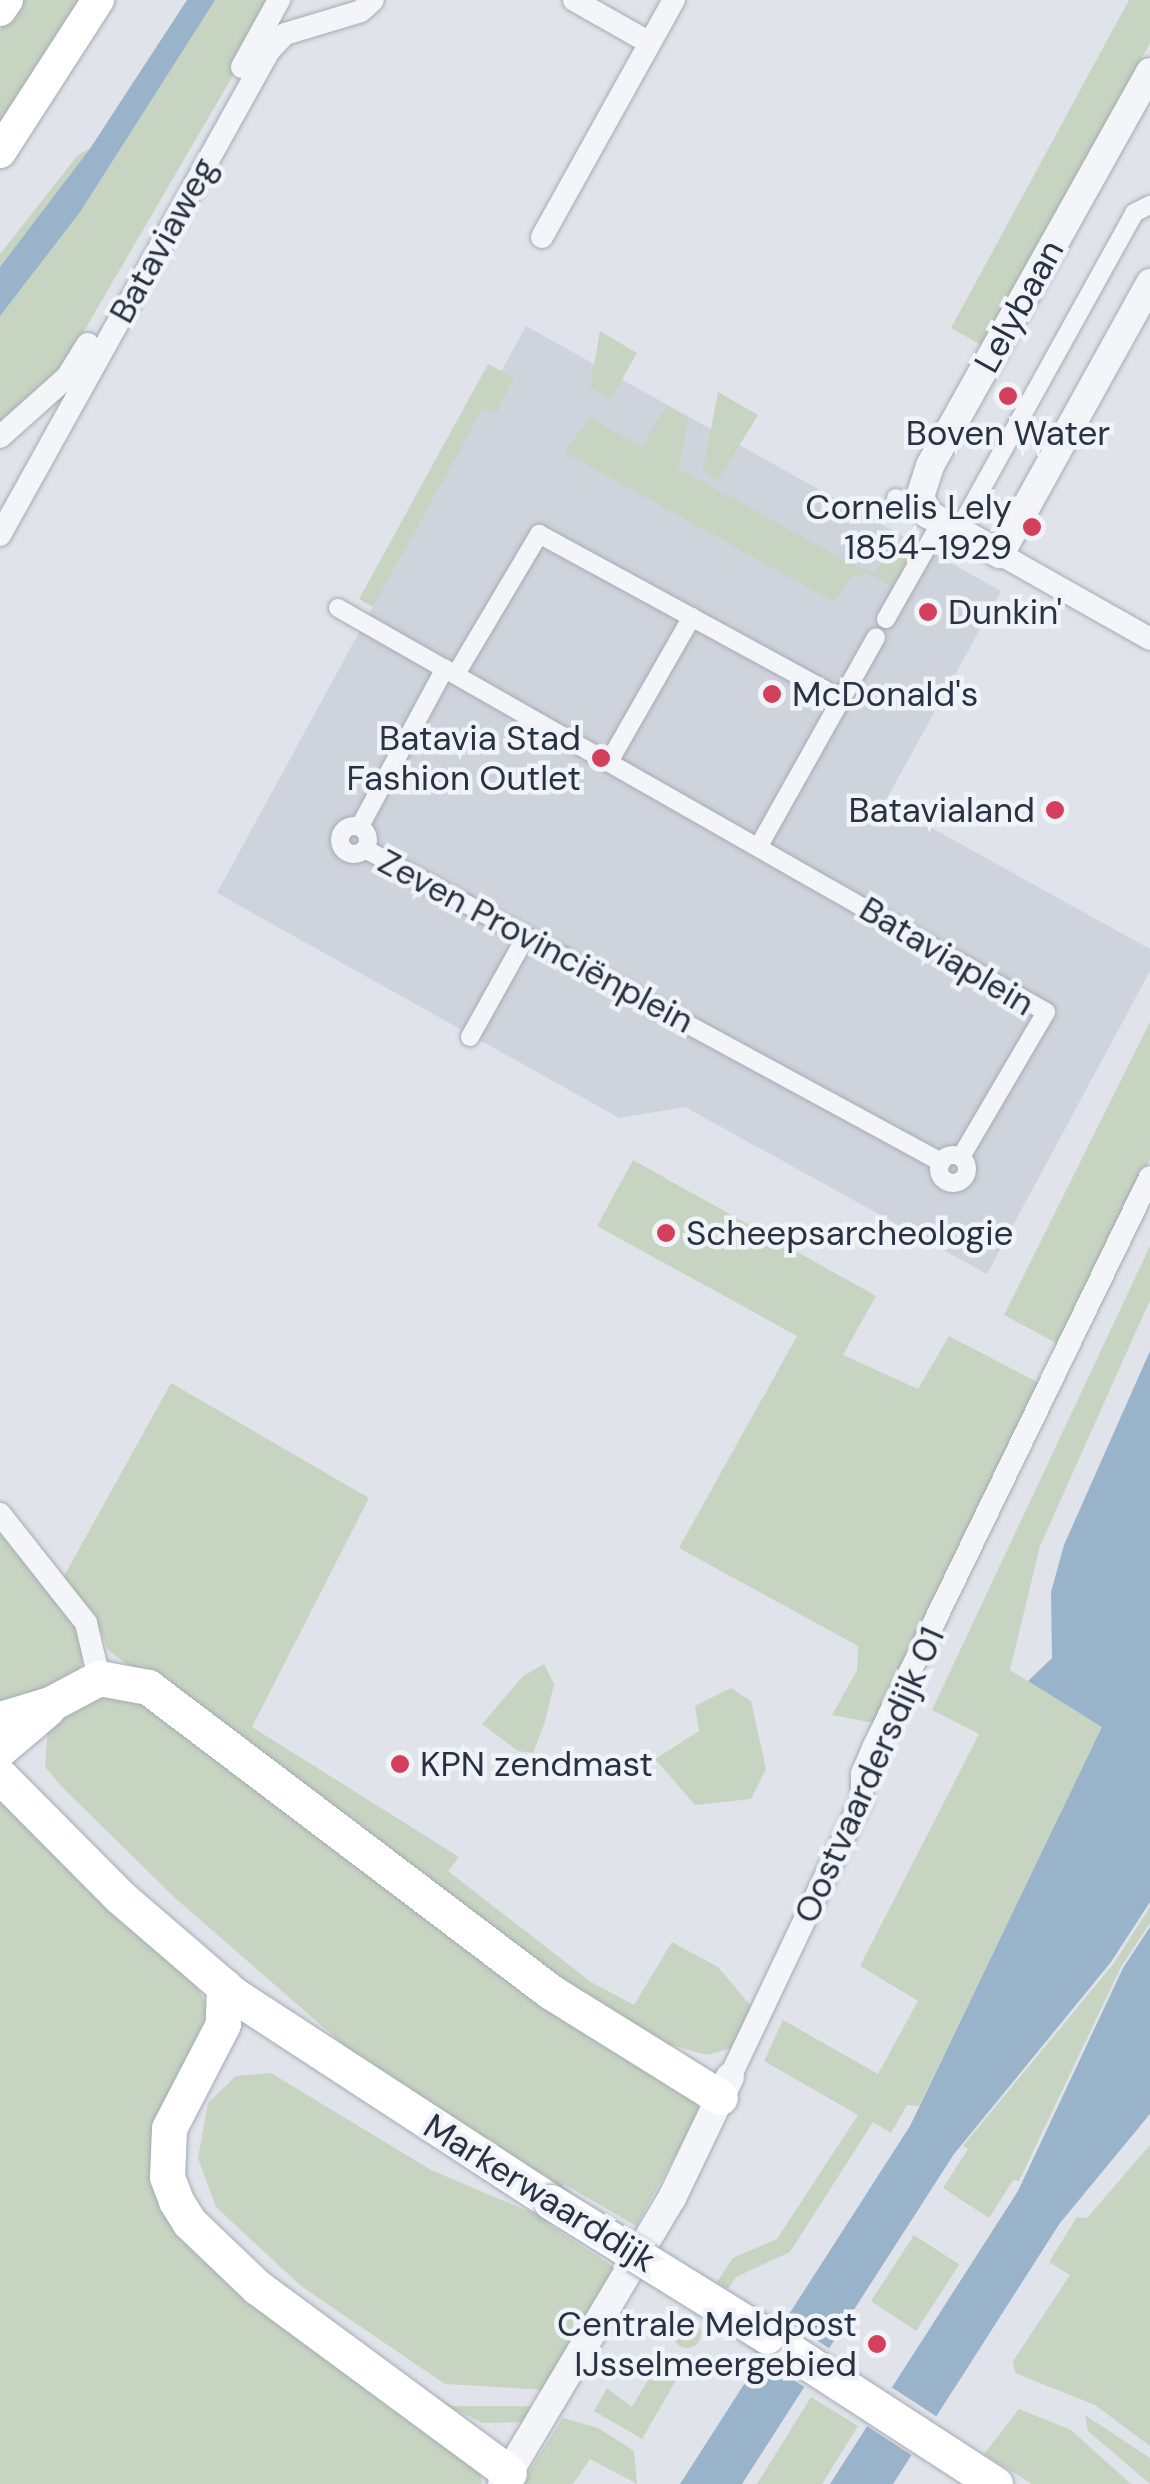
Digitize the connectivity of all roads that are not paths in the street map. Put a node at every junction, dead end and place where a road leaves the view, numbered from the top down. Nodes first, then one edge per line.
1 (7, 0) edge
2 (98, 0) edge
3 (279, 0) edge
4 (373, 0) edge
5 (574, 0) edge
6 (674, 0) edge
7 (0, 10) edge
8 (650, 44) junction
9 (1150, 72) edge
10 (0, 152) edge
11 (1150, 205) edge
12 (542, 237) dead end
13 (1150, 283) edge
14 (0, 437) edge
15 (896, 498) dead end
16 (942, 522) junction
17 (0, 535) edge
18 (1000, 554) junction
19 (338, 608) dead end
20 (692, 617) junction
21 (886, 620) dead end
22 (876, 637) dead end
23 (1150, 638) edge
24 (450, 671) junction
25 (842, 699) junction
26 (610, 760) junction
27 (760, 844) junction
28 (524, 940) junction
29 (706, 1032) joint
30 (470, 1037) dead end
31 (961, 1157) junction
32 (941, 1162) junction
33 (1150, 1178) edge
34 (0, 1514) edge
35 (99, 1678) junction
36 (50, 1704) junction
37 (0, 1719) edge
38 (0, 1752) edge
39 (0, 1776) edge
40 (224, 1986) junction
41 (278, 2028) junction
42 (194, 2081) junction
43 (725, 2087) junction
44 (388, 2096) junction
45 (510, 2470) edge
46 (996, 2484) edge

1 - 7 main road
2 - 10 main road
3 - 14 street, Bataviaweg
4 - 17 street, Bataviaweg
5 - 8 street
6 - 8 street
8 - 12 street
9 - 16 street, Lelybaan
11 - 16 street, Lelybaan
13 - 18 street
15 - 16 street
16 - 18 street
16 - 21 street
18 - 23 street
19 - 24 street, Bataviaplein
20 - 24 street
20 - 25 street
20 - 26 street
22 - 25 street
24 - 26 street, Bataviaplein
24 - 28 street, Zeven Provinciënplein
25 - 27 street
26 - 27 street, Bataviaplein
27 - 31 street, Bataviaplein
28 - 29 street, Zeven Provinciënplein
28 - 30 street
29 - 32 street, Bataviaplein
31 - 32 street
31 - 32 street, Bataviaplein
33 - 43 street, Oostvaardersdijk 01
34 - 35 street
35 - 36 main road
35 - 43 main road
36 - 37 main road
36 - 38 main road
38 - 44 main road, Markerwaarddijk
39 - 40 main road, Markerwaarddijk
40 - 41 main road, Markerwaarddijk
40 - 42 main road
41 - 42 main road
41 - 44 main road, Markerwaarddijk
42 - 45 main road
43 - 45 street, Oostvaardersdijk 01
44 - 46 main road, Markerwaarddijk, bridge

